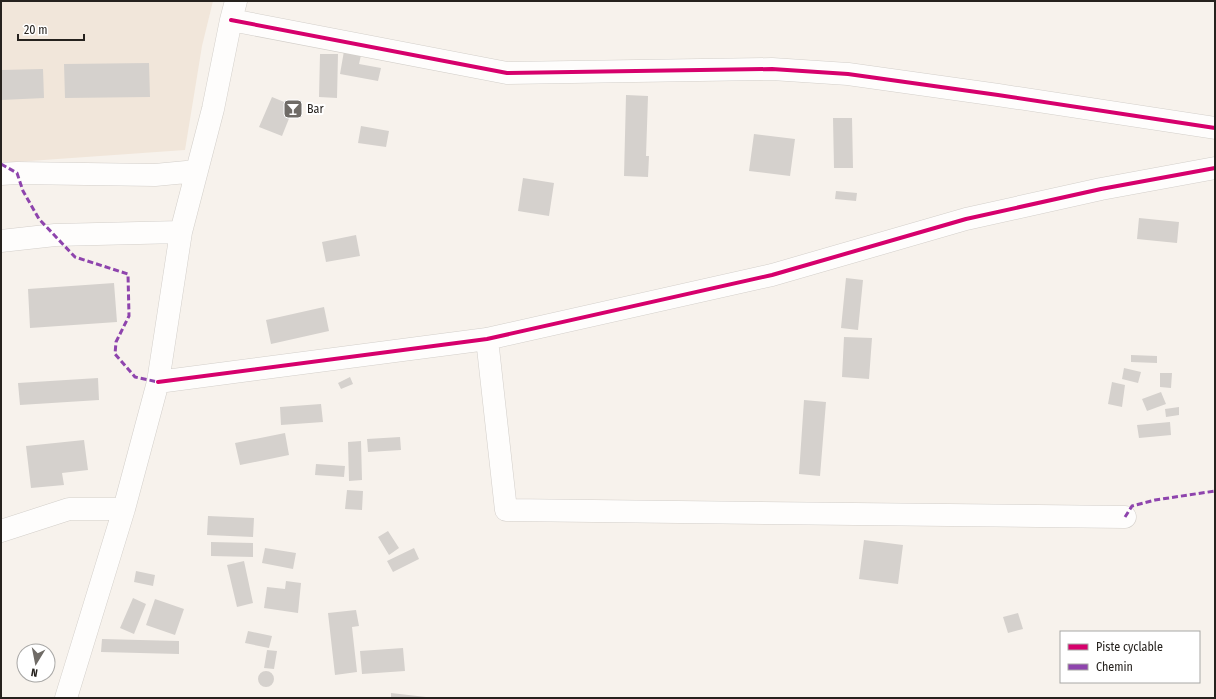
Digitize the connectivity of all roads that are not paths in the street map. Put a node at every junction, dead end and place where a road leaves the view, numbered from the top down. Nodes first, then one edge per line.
1 (233, 11) edge
2 (1215, 128) edge
3 (1215, 168) edge
4 (197, 171) junction
5 (1, 174) edge
6 (181, 232) junction
7 (1, 241) edge
8 (487, 339) junction
9 (158, 382) junction
10 (124, 508) junction
11 (1125, 517) dead end
12 (1, 531) edge
13 (66, 698) edge

1 - 2 street
1 - 4 street
3 - 8 street
4 - 5 street
4 - 6 street
6 - 7 street
6 - 9 street
8 - 9 street
8 - 11 street
9 - 10 street
10 - 12 street
10 - 13 street

